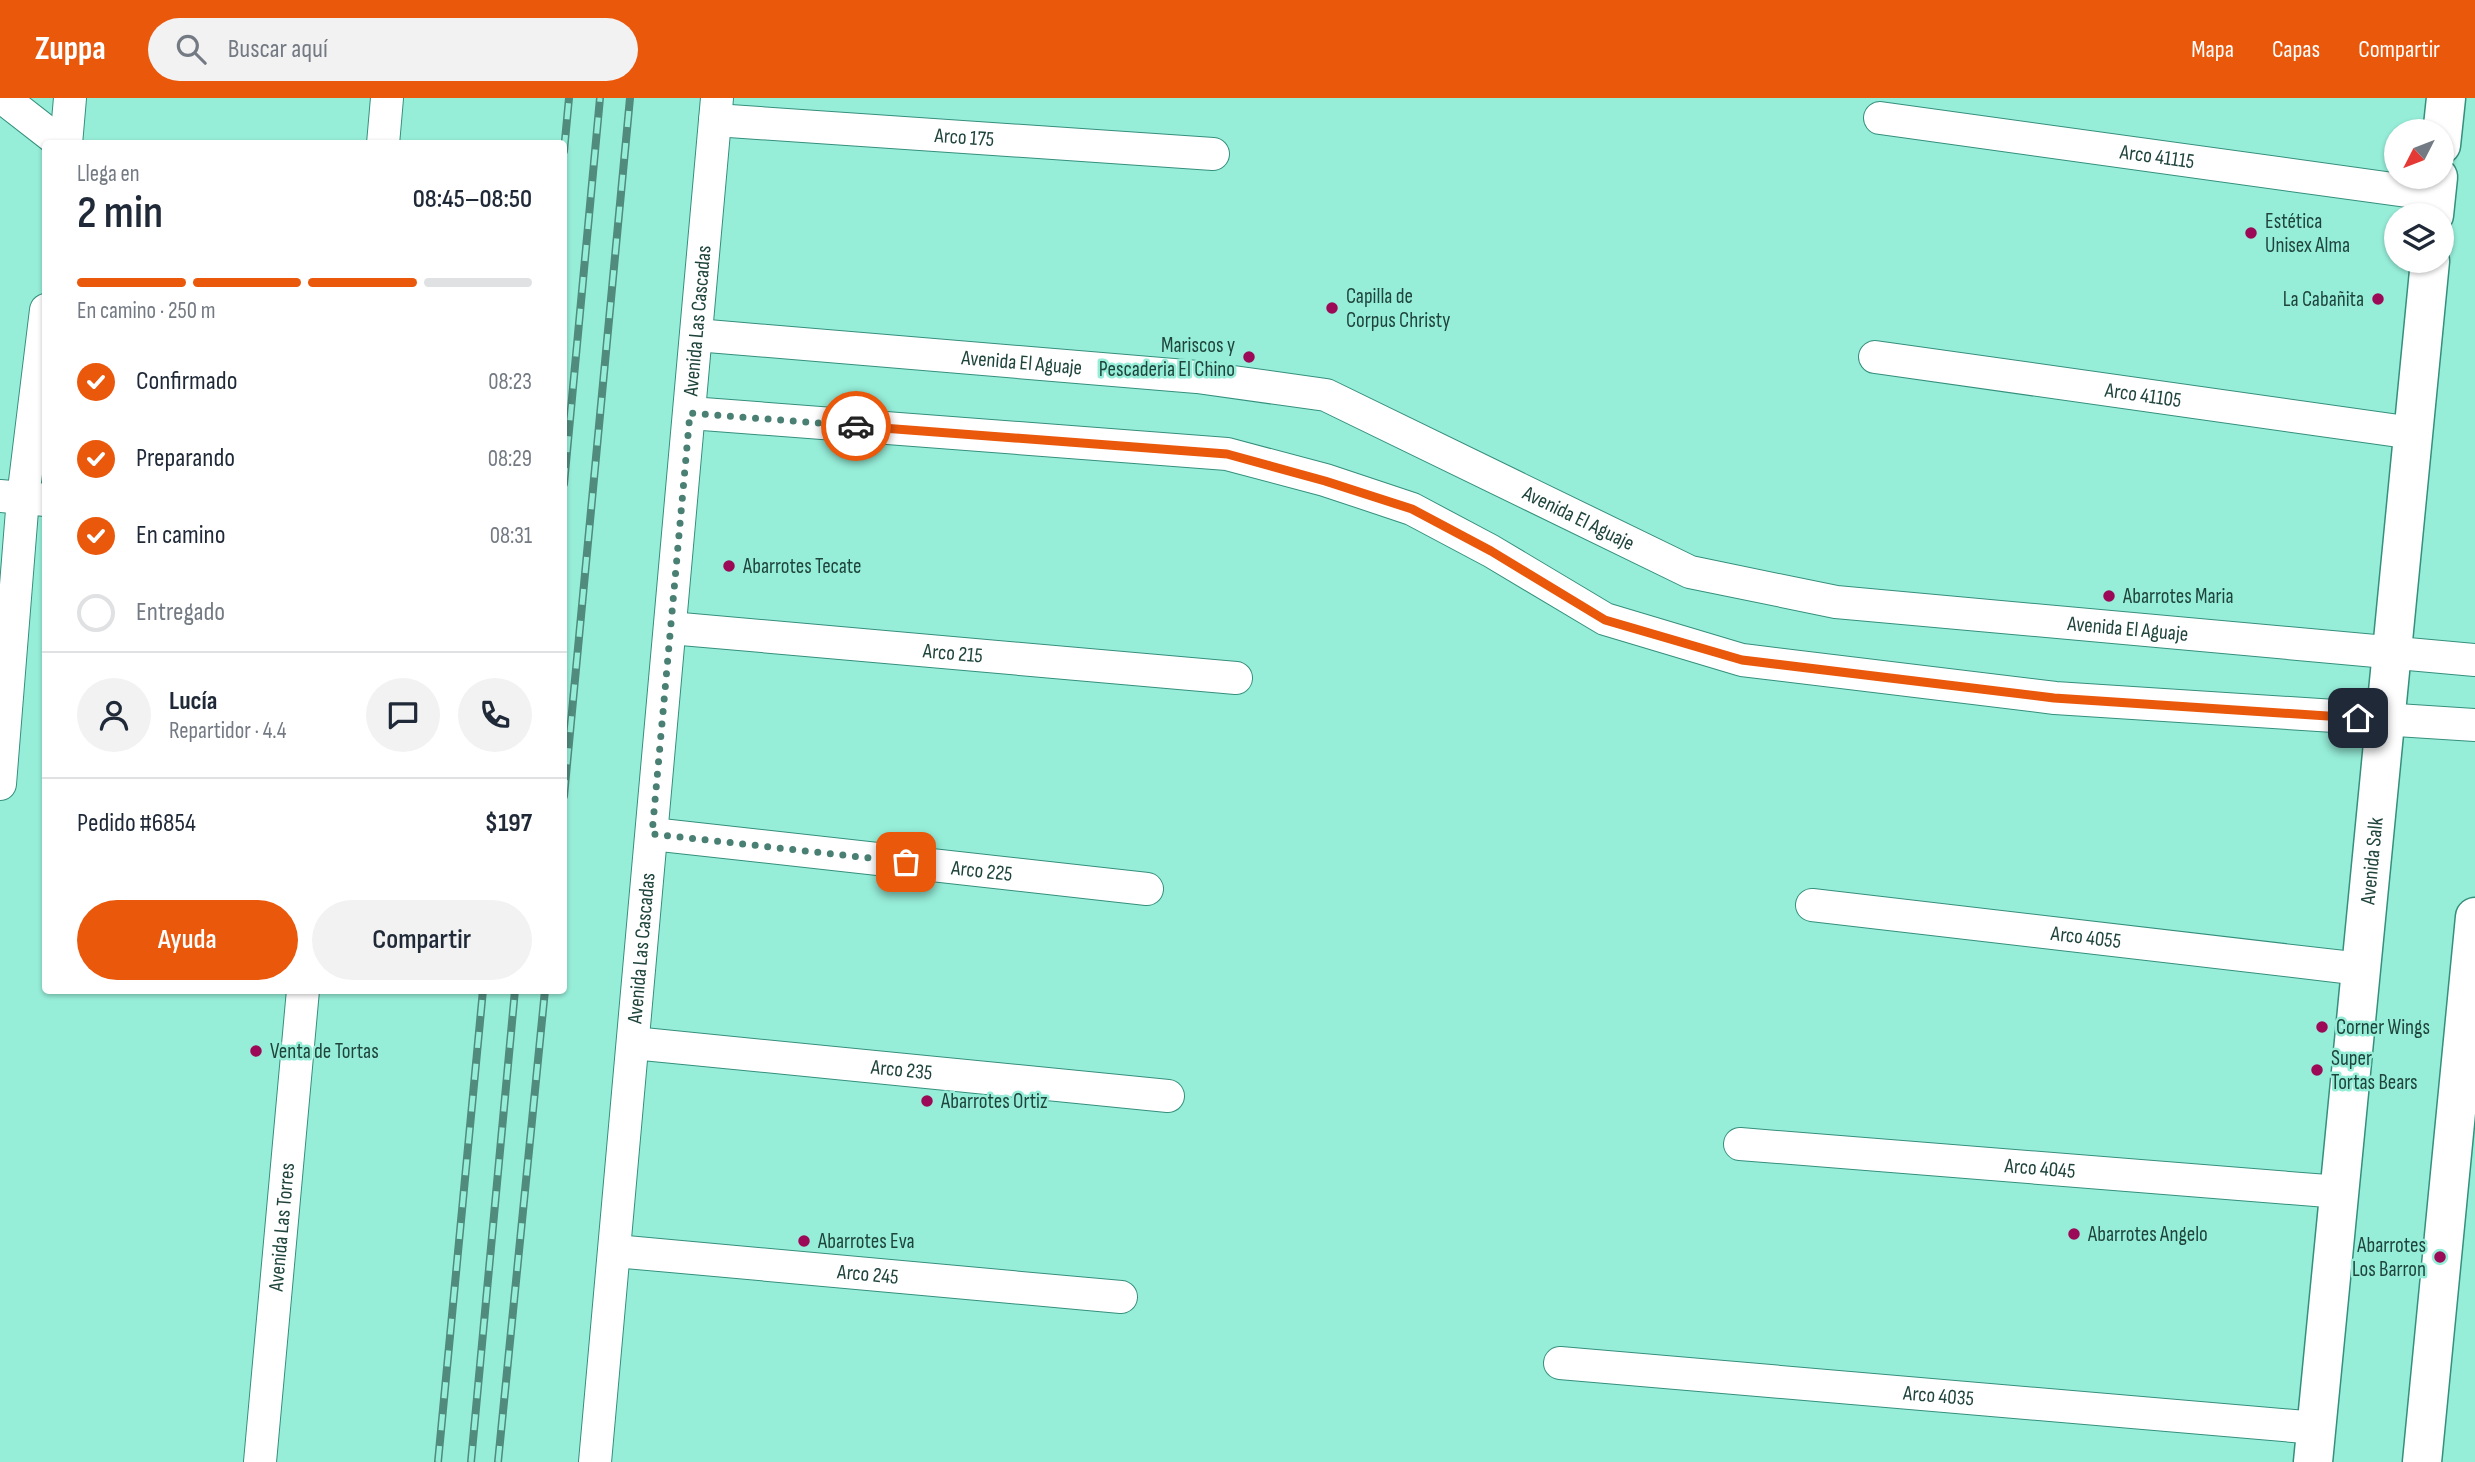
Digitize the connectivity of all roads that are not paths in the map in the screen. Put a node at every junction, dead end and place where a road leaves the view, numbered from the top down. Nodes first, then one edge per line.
1 (3, 98) edge
2 (70, 98) edge
3 (387, 98) edge
4 (2446, 98) edge
5 (716, 109) edge
6 (1880, 118) dead end
7 (2444, 119) edge
8 (59, 140) edge
9 (65, 140) edge
10 (383, 140) edge
11 (1213, 154) dead end
12 (2436, 196) edge
13 (2429, 273) edge
14 (696, 335) junction
15 (42, 343) edge
16 (1875, 357) dead end
17 (690, 413) junction
18 (2413, 433) junction
19 (23, 498) edge
20 (670, 628) junction
21 (2391, 655) junction
22 (2475, 660) edge
23 (1236, 678) dead end
24 (2385, 720) junction
25 (2475, 725) edge
26 (0, 784) edge
27 (652, 834) junction
28 (1147, 889) dead end
29 (1812, 905) dead end
30 (2475, 917) edge
31 (2361, 969) junction
32 (303, 994) edge
33 (633, 1043) junction
34 (1168, 1097) dead end
35 (1740, 1144) dead end
36 (2340, 1192) junction
37 (615, 1251) junction
38 (1121, 1297) dead end
39 (1560, 1363) dead end
40 (2315, 1445) edge
41 (603, 1461) edge
42 (260, 1462) edge
43 (2422, 1462) edge

1 - 8 street
2 - 9 street
3 - 10 street
4 - 7 main road
5 - 11 street, Arco 175
5 - 14 street, Avenida Las Cascadas
6 - 12 street, Arco 41115
13 - 18 main road, Avenida Salk
14 - 17 street, Avenida Las Cascadas
14 - 21 street, Avenida El Aguaje
15 - 19 street
16 - 18 street, Arco 41105
17 - 20 street, Avenida Las Cascadas
17 - 24 street
18 - 21 main road, Avenida Salk
19 - 26 street
20 - 23 street, Arco 215
20 - 27 street, Avenida Las Cascadas
21 - 22 street, Avenida El Aguaje
21 - 24 main road, Avenida Salk
24 - 25 street
24 - 31 main road, Avenida Salk
27 - 28 street, Arco 225
27 - 33 street, Avenida Las Cascadas
29 - 31 street, Arco 4055
30 - 43 main road
31 - 36 main road, Avenida Salk
32 - 42 street, Avenida Las Torres
33 - 34 street, Arco 235
33 - 37 street, Avenida Las Cascadas
35 - 36 street, Arco 4045
36 - 40 main road, Avenida Salk
37 - 38 street, Arco 245
37 - 41 street, Avenida Las Cascadas
39 - 40 street, Arco 4035

